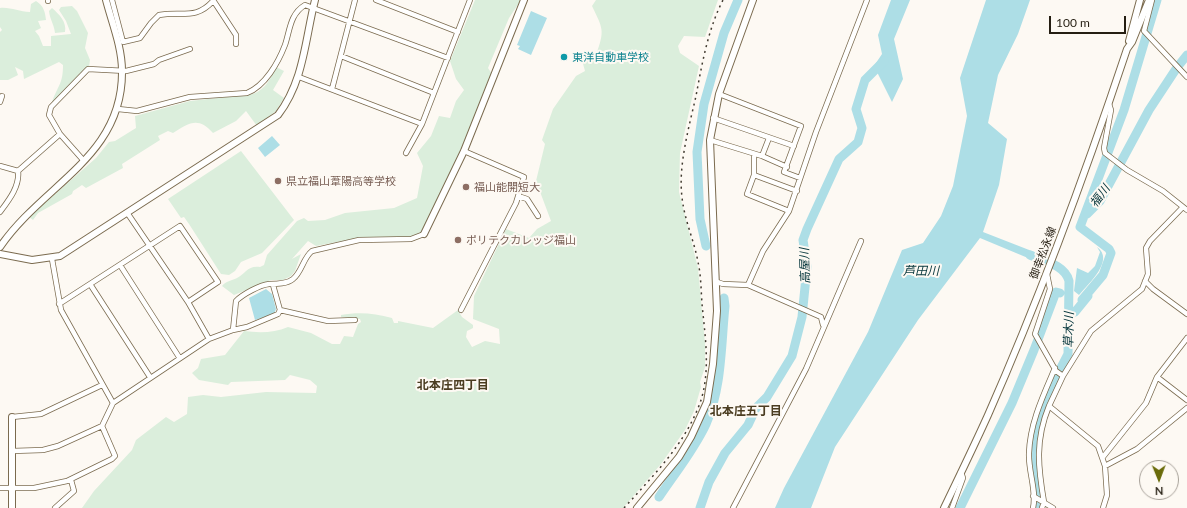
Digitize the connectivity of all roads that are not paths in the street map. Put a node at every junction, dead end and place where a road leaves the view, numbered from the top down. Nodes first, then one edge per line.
1 (106, 0) edge
2 (112, 0) edge
3 (213, 0) edge
4 (315, 0) edge
5 (355, 0) edge
6 (376, 0) edge
7 (470, 0) edge
8 (524, 0) edge
9 (753, 0) edge
10 (867, 0) edge
11 (1140, 0) edge
12 (1150, 0) edge
13 (313, 8) junction
14 (350, 22) junction
15 (458, 32) junction
16 (236, 44) dead end
17 (190, 49) dead end
18 (1127, 49) junction
19 (341, 56) junction
20 (448, 58) junction
21 (122, 71) junction
22 (299, 77) junction
23 (1187, 77) edge
24 (332, 89) junction
25 (434, 93) junction
26 (719, 94) junction
27 (1109, 104) junction
28 (118, 110) junction
29 (713, 118) junction
30 (422, 124) junction
31 (60, 134) junction
32 (769, 138) junction
33 (710, 140) junction
34 (794, 146) junction
35 (464, 151) junction
36 (406, 153) dead end
37 (754, 155) junction
38 (762, 156) junction
39 (84, 161) junction
40 (0, 166) edge
41 (786, 167) junction
42 (18, 171) junction
43 (754, 175) junction
44 (800, 178) junction
45 (797, 191) junction
46 (518, 196) junction
47 (1185, 209) edge
48 (789, 211) junction
49 (0, 212) edge
50 (128, 214) junction
51 (538, 216) dead end
52 (424, 234) joint
53 (861, 241) dead end
54 (150, 246) junction
55 (0, 247) edge
56 (0, 254) edge
57 (52, 259) junction
58 (120, 265) junction
59 (1047, 272) junction
60 (1145, 281) junction
61 (717, 282) junction
62 (90, 284) junction
63 (273, 285) junction
64 (750, 286) junction
65 (188, 302) junction
66 (59, 304) junction
67 (280, 310) junction
68 (461, 310) dead end
69 (1187, 314) edge
70 (355, 320) dead end
71 (823, 325) junction
72 (233, 330) junction
73 (1187, 338) edge
74 (209, 339) junction
75 (179, 357) junction
76 (1056, 370) junction
77 (1062, 376) junction
78 (150, 377) junction
79 (1157, 377) junction
80 (102, 385) junction
81 (1187, 400) edge
82 (113, 403) junction
83 (1049, 406) junction
84 (1187, 408) edge
85 (12, 417) joint
86 (102, 426) junction
87 (1036, 434) junction
88 (12, 451) junction
89 (1103, 457) junction
90 (1105, 466) junction
91 (961, 472) junction
92 (70, 480) junction
93 (0, 488) edge
94 (12, 488) junction
95 (1034, 497) junction
96 (1043, 502) junction
97 (12, 508) edge
98 (55, 508) edge
99 (637, 508) edge
100 (733, 508) edge
101 (944, 508) edge
102 (952, 508) edge
103 (1033, 508) edge
104 (1042, 508) edge
105 (1053, 508) edge
106 (1103, 508) edge

1 - 21 street
2 - 3 street
3 - 16 street
4 - 13 street
5 - 14 street
6 - 15 street
7 - 15 street
8 - 35 street
9 - 26 street
10 - 44 street
11 - 18 street
12 - 18 street, 御幸松永線
12 - 23 street
13 - 14 street
13 - 22 street
13 - 28 street
14 - 19 street
14 - 20 street
15 - 20 street
17 - 21 street
18 - 27 street, 御幸松永線
19 - 24 street
19 - 25 street
20 - 25 street
21 - 28 street
21 - 31 street
22 - 24 street
22 - 50 street
24 - 30 street
25 - 30 street
26 - 29 street
26 - 34 street
27 - 47 street
27 - 59 street, 御幸松永線
28 - 39 street
29 - 32 street
29 - 33 street
30 - 36 street
31 - 39 street
31 - 42 street
32 - 34 street
32 - 38 street
33 - 37 street
33 - 61 street
34 - 41 street
35 - 46 street
35 - 52 street
37 - 38 street
37 - 43 street
38 - 41 street
39 - 55 street
40 - 42 street
41 - 44 street
42 - 49 street
43 - 45 street
43 - 48 street
44 - 45 street
45 - 48 street
46 - 51 street
46 - 68 street
47 - 60 street
48 - 64 street
50 - 54 street
50 - 57 street
52 - 63 street
53 - 71 street
54 - 58 street
54 - 65 street
54 - 65 street
56 - 57 street
57 - 66 street
58 - 62 street
58 - 75 street
59 - 76 street
59 - 91 street, 御幸松永線
60 - 69 street
60 - 77 street
61 - 64 street
61 - 99 street
62 - 66 street
62 - 78 street
63 - 67 street
63 - 72 street
64 - 71 street
65 - 74 street
66 - 80 street
67 - 70 street
67 - 72 street
71 - 100 street
72 - 74 street
73 - 79 street
74 - 75 street
75 - 78 street
76 - 77 street
76 - 87 street
77 - 83 street
78 - 82 street
79 - 81 street
79 - 89 street
80 - 82 street
80 - 85 street
82 - 86 street
83 - 87 street
83 - 89 street
84 - 90 street
85 - 88 street
86 - 88 street
86 - 92 street
87 - 95 street
87 - 96 street
88 - 94 street
89 - 90 street
90 - 106 street
91 - 101 street, 御幸松永線
91 - 102 street
92 - 94 street
92 - 98 street
93 - 94 street
94 - 97 street
95 - 96 street
95 - 103 street
96 - 104 street
96 - 105 street

